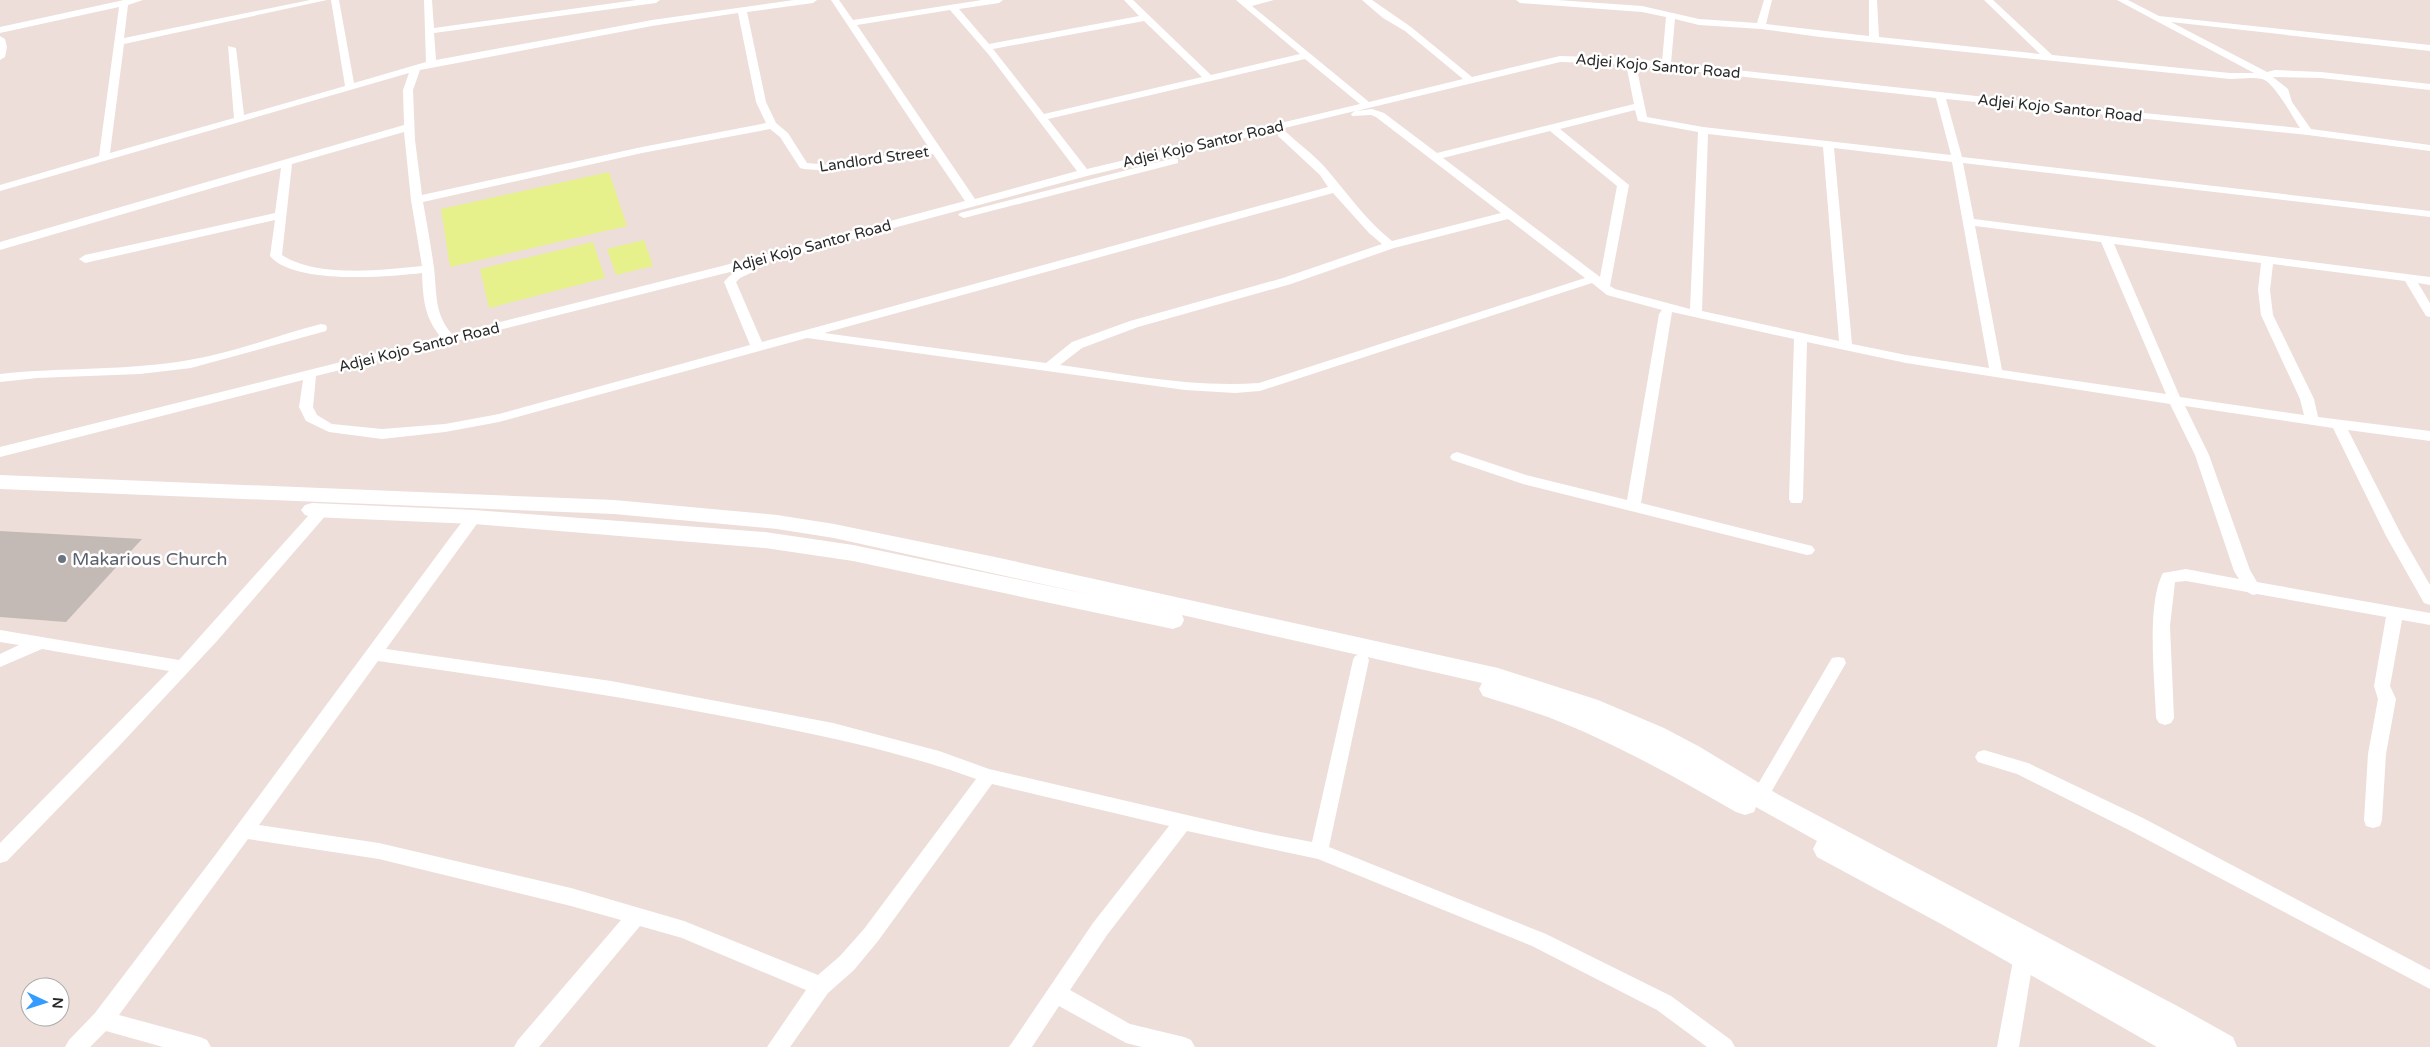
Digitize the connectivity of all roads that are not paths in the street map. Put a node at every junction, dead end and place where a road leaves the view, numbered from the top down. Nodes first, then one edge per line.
1 (139, 0) edge
2 (324, 0) edge
3 (335, 0) edge
4 (428, 0) edge
5 (656, 0) edge
6 (812, 0) edge
7 (835, 0) edge
8 (999, 0) edge
9 (1128, 0) edge
10 (1270, 0) edge
11 (1366, 0) edge
12 (1520, 0) edge
13 (1647, 0) edge
14 (1768, 0) edge
15 (1873, 0) edge
16 (1988, 0) edge
17 (2121, 0) edge
18 (1242, 2) edge
19 (124, 3) junction
20 (952, 7) junction
21 (1642, 9) junction
22 (742, 10) junction
23 (1671, 15) junction
24 (1144, 18) junction
25 (2160, 18) junction
26 (852, 23) junction
27 (1761, 26) junction
28 (0, 30) edge
29 (430, 32) junction
30 (1874, 38) junction
31 (0, 39) edge
32 (118, 42) junction
33 (986, 47) junction
34 (231, 48) dead end
35 (2430, 48) edge
36 (1308, 55) junction
37 (2048, 56) junction
38 (0, 57) edge
39 (1630, 61) junction
40 (431, 64) junction
41 (1666, 66) junction
42 (416, 68) junction
43 (2266, 76) junction
44 (1210, 78) junction
45 (1470, 80) junction
46 (350, 86) junction
47 (2430, 87) edge
48 (1940, 95) junction
49 (1367, 105) junction
50 (1638, 106) junction
51 (1041, 118) junction
52 (239, 120) junction
53 (772, 125) junction
54 (409, 127) junction
55 (1553, 128) junction
56 (1703, 130) junction
57 (2308, 132) junction
58 (1282, 134) junction
59 (1828, 144) junction
60 (2430, 148) edge
61 (936, 150) junction
62 (1435, 157) junction
63 (104, 159) junction
64 (1956, 159) junction
65 (287, 164) junction
66 (1084, 173) junction
67 (0, 188) edge
68 (1334, 189) junction
69 (417, 200) junction
70 (972, 203) junction
71 (2430, 214) edge
72 (282, 215) junction
73 (1509, 215) junction
74 (1969, 222) junction
75 (2106, 240) junction
76 (1390, 245) junction
77 (0, 246) edge
78 (85, 259) dead end
79 (2267, 260) junction
80 (428, 269) junction
81 (2409, 278) junction
82 (1592, 279) junction
83 (2430, 281) edge
84 (1604, 287) junction
85 (1669, 308) junction
86 (1696, 312) junction
87 (2430, 313) edge
88 (321, 328) dead end
89 (804, 334) junction
90 (1801, 336) junction
91 (450, 339) junction
92 (1846, 345) junction
93 (757, 346) junction
94 (1051, 366) junction
95 (1996, 372) junction
96 (310, 375) junction
97 (0, 378) edge
98 (2175, 400) junction
99 (2312, 421) junction
100 (2338, 424) junction
101 (2430, 436) edge
102 (0, 452) edge
103 (1458, 457) dead end
104 (0, 482) edge
105 (0, 496) edge
106 (1796, 499) dead end
107 (1633, 507) junction
108 (322, 510) junction
109 (474, 517) junction
110 (1807, 550) dead end
111 (2254, 589) junction
112 (2430, 599) edge
113 (2395, 613) junction
114 (2430, 619) edge
115 (0, 636) edge
116 (42, 642) junction
117 (374, 654) junction
118 (1360, 660) junction
119 (0, 661) edge
120 (1838, 663) dead end
121 (182, 667) junction
122 (2165, 718) dead end
123 (1984, 757) dead end
124 (988, 776) junction
125 (1760, 796) junction
126 (2373, 820) dead end
127 (1184, 822) junction
128 (245, 832) junction
129 (1319, 851) junction
130 (0, 855) edge
131 (636, 917) junction
132 (2024, 955) junction
133 (2430, 980) edge
134 (821, 986) junction
135 (1057, 994) junction
136 (102, 1020) junction
137 (76, 1047) edge
138 (200, 1047) edge
139 (525, 1047) edge
140 (778, 1047) edge
141 (1020, 1047) edge
142 (1184, 1047) edge
143 (1724, 1047) edge
144 (2008, 1047) edge
145 (2185, 1047) edge
146 (2222, 1047) edge

1 - 19 street
2 - 32 street
3 - 46 street
4 - 29 street
5 - 29 street
6 - 22 street
7 - 26 street
8 - 20 street
9 - 24 street
10 - 18 street
11 - 45 street
12 - 21 street
13 - 21 street
14 - 27 street
15 - 30 street
16 - 37 street
17 - 25 street
18 - 36 street
19 - 28 street
19 - 32 street
20 - 26 street
20 - 33 street
21 - 23 street
22 - 40 street
22 - 53 street, Landlord Street
23 - 27 street
23 - 41 street
24 - 33 street
24 - 44 street
25 - 35 street
25 - 43 street
26 - 61 street
27 - 30 street
29 - 40 street
30 - 37 street
31 - 38 street
32 - 63 street
33 - 51 street
34 - 52 street
36 - 44 street
36 - 49 street
37 - 43 street
39 - 41 street, Adjei Kojo Santor Road
39 - 45 street, Adjei Kojo Santor Road
39 - 50 street
40 - 42 street
41 - 48 street, Adjei Kojo Santor Road
42 - 46 street
42 - 54 street
43 - 47 street
43 - 57 street
44 - 51 street
45 - 49 street, Adjei Kojo Santor Road
46 - 52 street
48 - 57 street, Adjei Kojo Santor Road
48 - 64 street
49 - 66 street, Adjei Kojo Santor Road
50 - 55 street
50 - 56 street
51 - 66 street
52 - 63 street
53 - 61 street, Landlord Street
53 - 69 street
54 - 65 street
54 - 69 street
55 - 62 street
55 - 84 street
56 - 59 street
56 - 86 street
57 - 60 street, Adjei Kojo Santor Road
58 - 62 street
58 - 68 street
58 - 93 street
59 - 64 street
59 - 92 street
61 - 70 street
62 - 73 street
63 - 67 street
64 - 71 street
64 - 74 street
65 - 72 street
65 - 77 street
66 - 70 street, Adjei Kojo Santor Road
68 - 76 street
68 - 89 street
69 - 80 street
70 - 91 street, Adjei Kojo Santor Road
72 - 78 street
72 - 80 street
73 - 76 street
73 - 82 street
74 - 75 street
74 - 95 street
75 - 79 street
75 - 98 street
76 - 94 street
79 - 81 street
79 - 99 street
80 - 91 street
81 - 83 street
81 - 87 street
82 - 84 street
82 - 94 street
84 - 85 street
85 - 86 street
85 - 107 street
86 - 90 street
88 - 97 street
89 - 93 street
89 - 94 street
90 - 92 street
90 - 106 street
91 - 96 street, Adjei Kojo Santor Road
92 - 95 street
93 - 96 street
95 - 98 street
96 - 102 street, Adjei Kojo Santor Road
98 - 99 street
98 - 111 street
99 - 100 street
100 - 101 street
100 - 112 street
103 - 107 street
104 - 125 street
105 - 108 street
107 - 110 street
108 - 109 street
108 - 121 street
109 - 117 street
109 - 118 street
111 - 113 street
111 - 122 street
113 - 114 street
113 - 126 street
115 - 116 street
116 - 119 street
116 - 121 street
117 - 124 street
117 - 128 street
118 - 129 street
118 - 132 street
120 - 125 street
121 - 130 street
123 - 133 street
124 - 127 street
124 - 134 street
125 - 146 street
127 - 129 street
127 - 135 street
128 - 131 street
128 - 136 street
129 - 143 street
131 - 134 street
131 - 139 street
132 - 144 street
132 - 145 street
134 - 140 street
135 - 141 street
135 - 142 street
136 - 137 street
136 - 138 street

